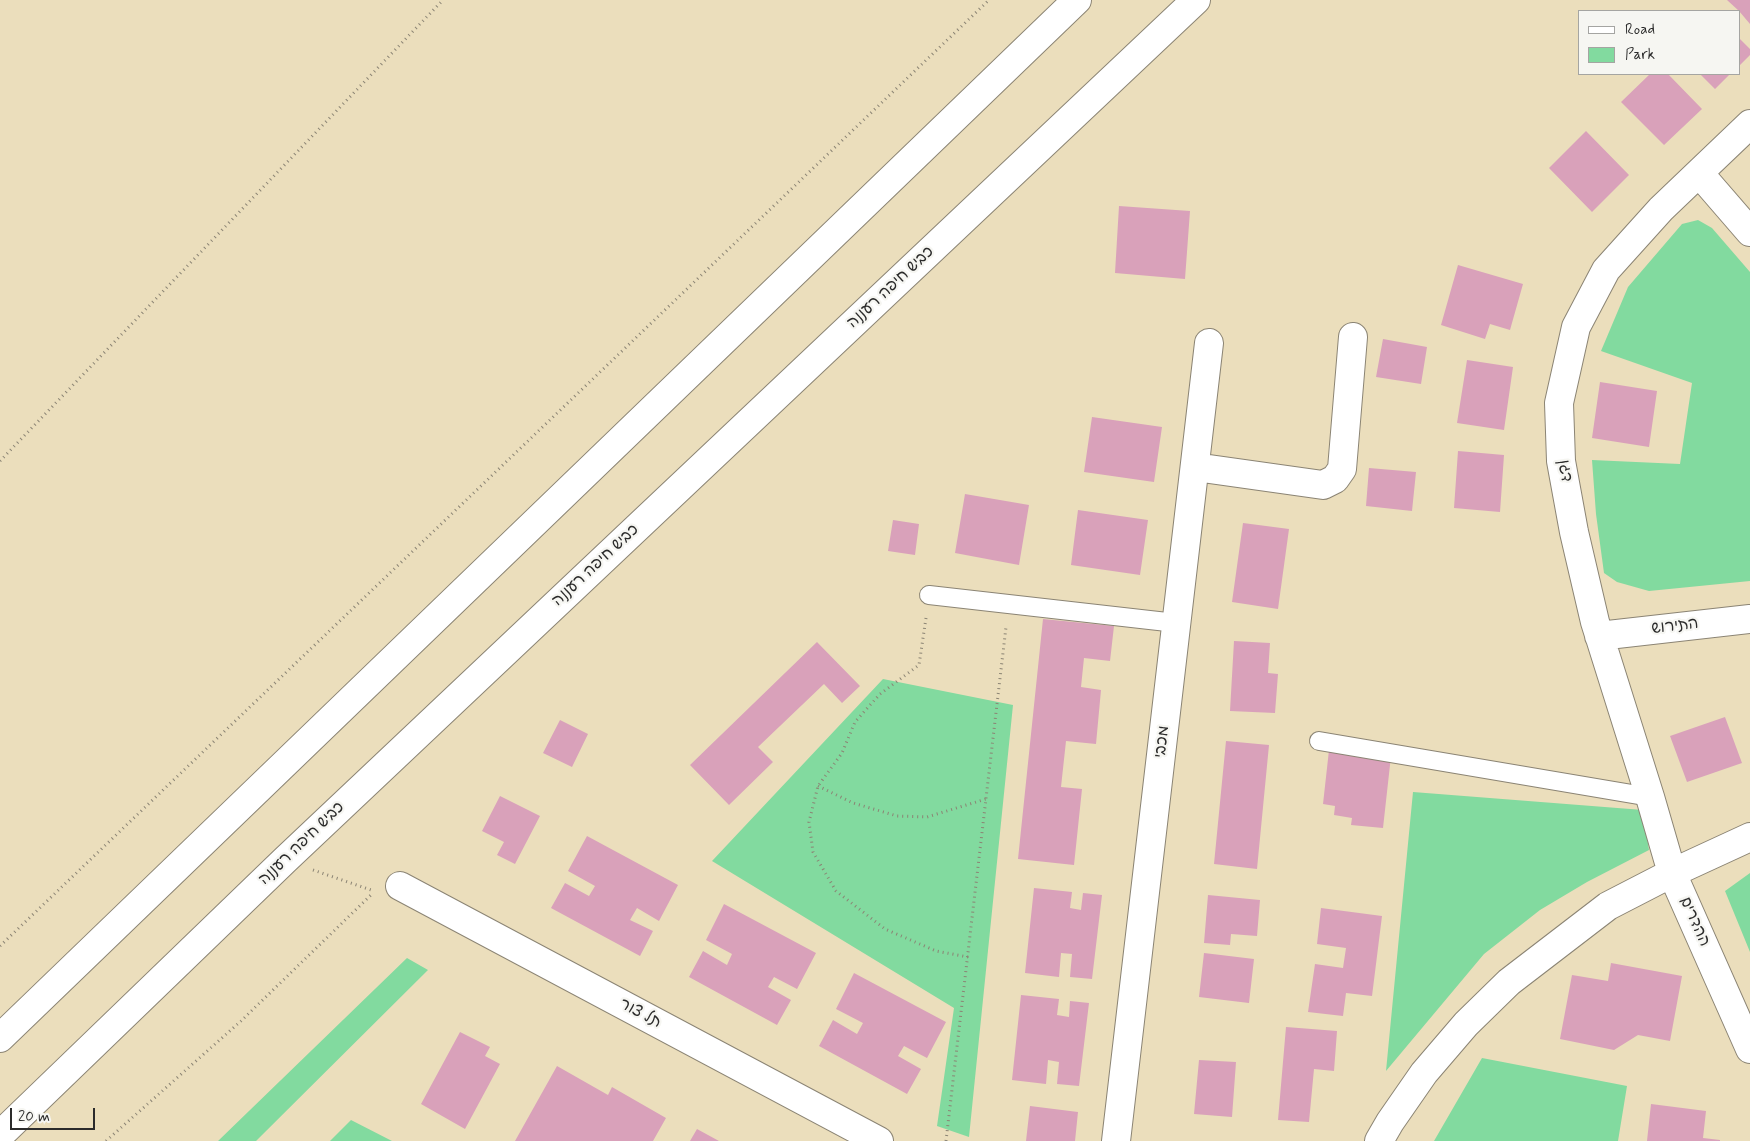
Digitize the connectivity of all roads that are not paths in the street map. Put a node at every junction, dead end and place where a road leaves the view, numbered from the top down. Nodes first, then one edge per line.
1 (1077, 0) edge
2 (1196, 0) edge
3 (1750, 124) edge
4 (1699, 173) junction
5 (1750, 232) edge
6 (1353, 337) dead end
7 (1209, 343) dead end
8 (1195, 467) junction
9 (928, 595) road end
10 (1750, 619) edge
11 (1176, 623) junction
12 (1599, 636) junction
13 (1319, 740) dead end
14 (1650, 797) junction
15 (1750, 838) edge
16 (1672, 873) junction
17 (388, 889) road end
18 (0, 1038) edge
19 (1750, 1049) edge
20 (0, 1135) edge
21 (879, 1141) edge
22 (1116, 1141) edge
23 (1379, 1141) edge

1 - 18 main road
2 - 20 main road, כביש חיפה רעננה
3 - 4 main road, דגן
4 - 5 main road
4 - 12 main road, דגן
6 - 8 main road
7 - 8 main road, מכבי
8 - 11 main road, מכבי
9 - 11 lane
10 - 12 main road, התירוש
11 - 22 main road, מכבי
12 - 14 main road, דגן
13 - 14 lane
14 - 16 main road, דגן
15 - 16 main road
16 - 19 main road, ההדרים
16 - 23 main road
17 - 21 main road, תל צור

